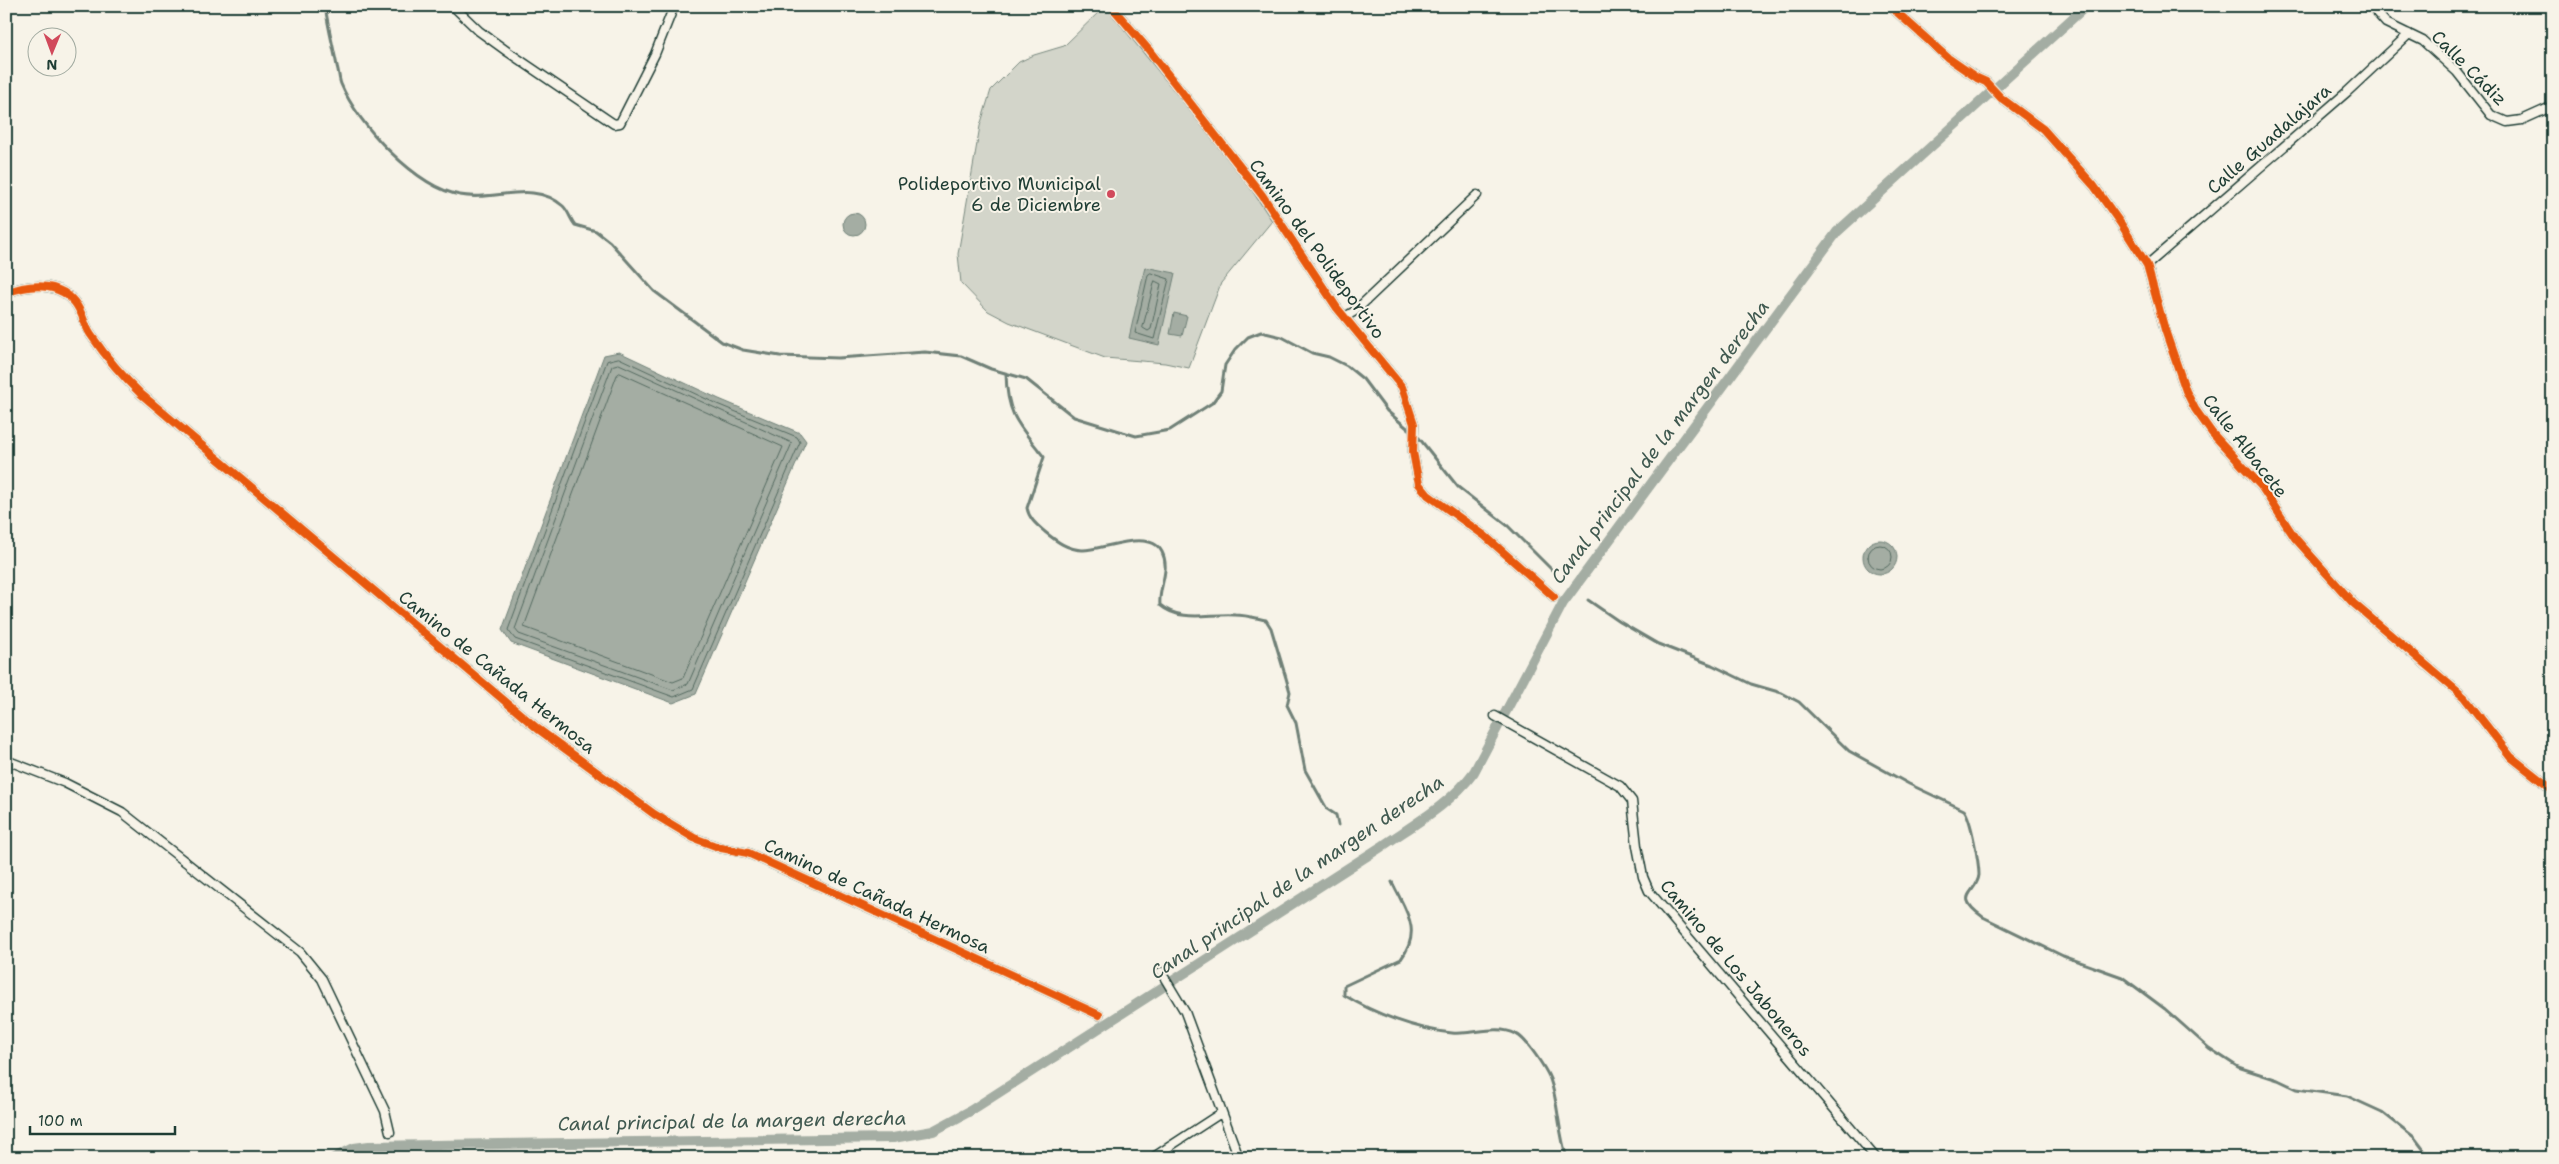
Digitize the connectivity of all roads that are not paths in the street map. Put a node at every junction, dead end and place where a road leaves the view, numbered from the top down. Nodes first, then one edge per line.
1 (453, 6) edge
2 (674, 6) edge
3 (1111, 6) edge
4 (1890, 6) edge
5 (2371, 6) edge
6 (2409, 34) junction
7 (2553, 106) edge
8 (1477, 195) dead end
9 (2147, 265) junction
10 (6, 293) edge
11 (1345, 317) junction
12 (1554, 597) dead end
13 (1495, 716) dead end
14 (6, 760) edge
15 (2553, 790) edge
16 (1162, 974) dead end
17 (1099, 1015) dead end
18 (1221, 1113) junction
19 (390, 1132) dead end
20 (1152, 1158) edge
21 (1238, 1158) edge
22 (1876, 1158) edge

1 - 2 street
3 - 11 street, Camino del Polideportivo
4 - 9 street, Calle Albacete
5 - 6 street, Calle Cádiz
6 - 7 street, Calle Cádiz
6 - 9 street, Calle Guadalajara
8 - 11 street
9 - 15 street, Calle Albacete
10 - 17 street, Camino de Cañada Hermosa
11 - 12 street, Camino del Polideportivo
13 - 22 street, Camino de Los Jaboneros
14 - 19 street
16 - 18 street
18 - 20 street
18 - 21 street

